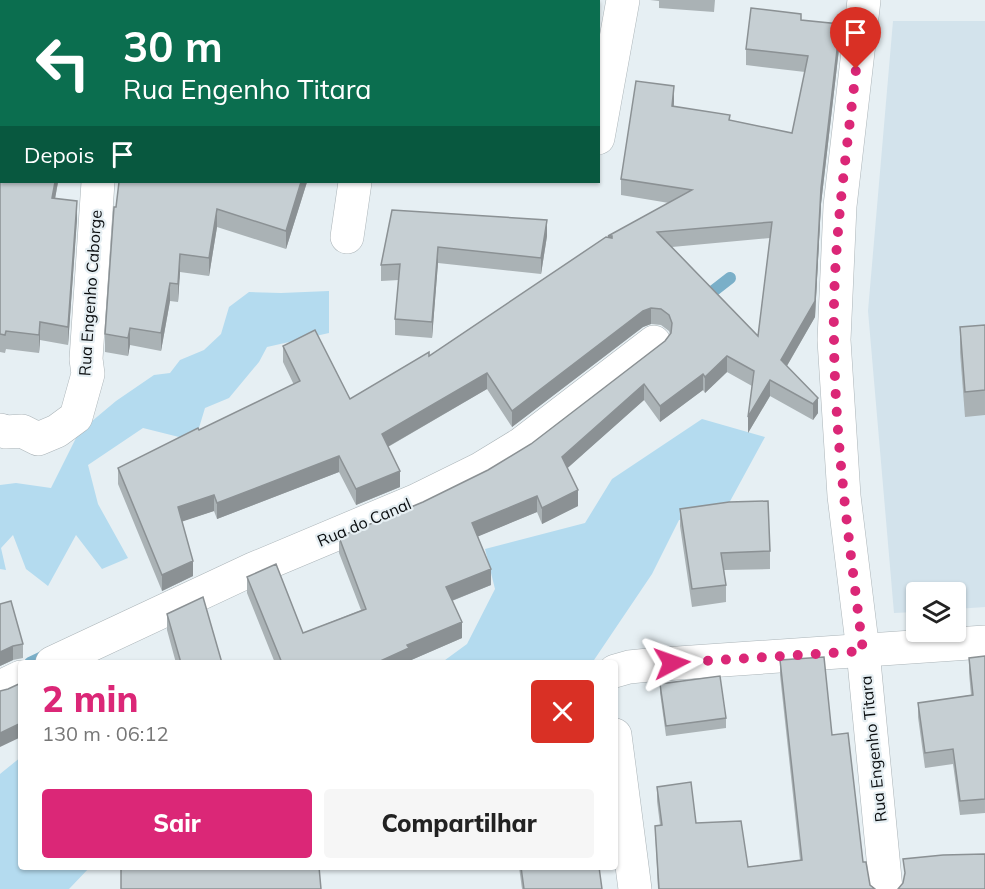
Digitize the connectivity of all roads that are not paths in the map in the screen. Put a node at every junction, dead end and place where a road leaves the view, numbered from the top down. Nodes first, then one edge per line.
1 (623, 0) edge
2 (864, 0) edge
3 (600, 127) edge
4 (98, 183) edge
5 (355, 183) edge
6 (347, 237) dead end
7 (654, 342) dead end
8 (0, 430) edge
9 (985, 642) edge
10 (863, 651) junction
11 (58, 660) edge
12 (618, 670) edge
13 (18, 678) edge
14 (0, 687) edge
15 (618, 758) edge
16 (635, 889) edge
17 (886, 889) edge

1 - 3 street
2 - 10 street, Rua Engenho Titara
4 - 8 street, Rua Engenho Caborge
5 - 6 street
7 - 11 street, Rua do Canal
9 - 10 street
10 - 12 street
10 - 17 street, Rua Engenho Titara
13 - 14 street
15 - 16 street

